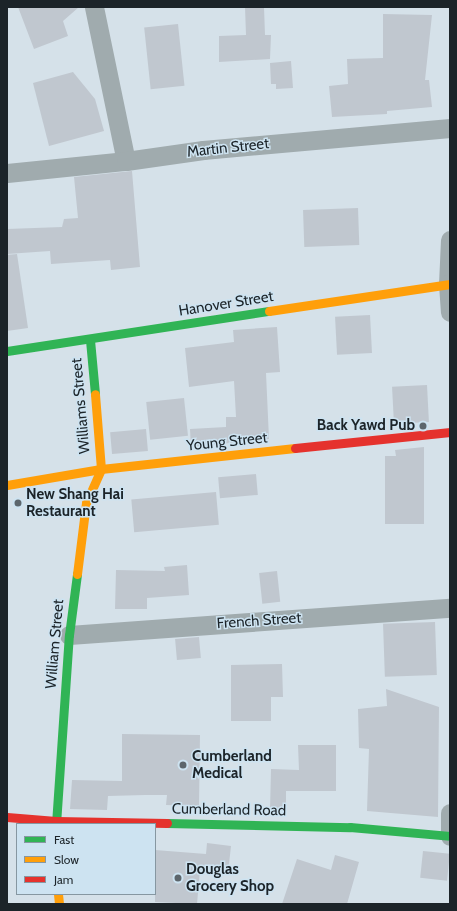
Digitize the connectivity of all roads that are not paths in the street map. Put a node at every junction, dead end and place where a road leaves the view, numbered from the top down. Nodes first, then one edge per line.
1 (94, 7) edge
2 (450, 128) edge
3 (126, 161) junction
4 (7, 173) edge
5 (450, 240) edge
6 (449, 284) edge
7 (450, 312) edge
8 (90, 340) junction
9 (7, 351) edge
10 (450, 432) edge
11 (101, 469) junction
12 (7, 485) edge
13 (450, 608) edge
14 (69, 635) junction
15 (450, 813) edge
16 (7, 817) edge
17 (56, 822) edge
18 (130, 823) edge
19 (156, 823) edge
20 (450, 836) edge

1 - 3 street
2 - 3 street, Martin Street
3 - 4 street, Martin Street
5 - 6 street
6 - 7 street
6 - 8 street, Hanover Street
8 - 9 street, Hanover Street
8 - 11 street, Williams Street
10 - 11 street, Young Street
11 - 12 street, Young Street
11 - 14 street, William Street
13 - 14 street, French Street
14 - 17 street, William Street
15 - 20 street
16 - 17 street, Cumberland Road
17 - 18 street, Cumberland Road
19 - 20 street, Cumberland Road

